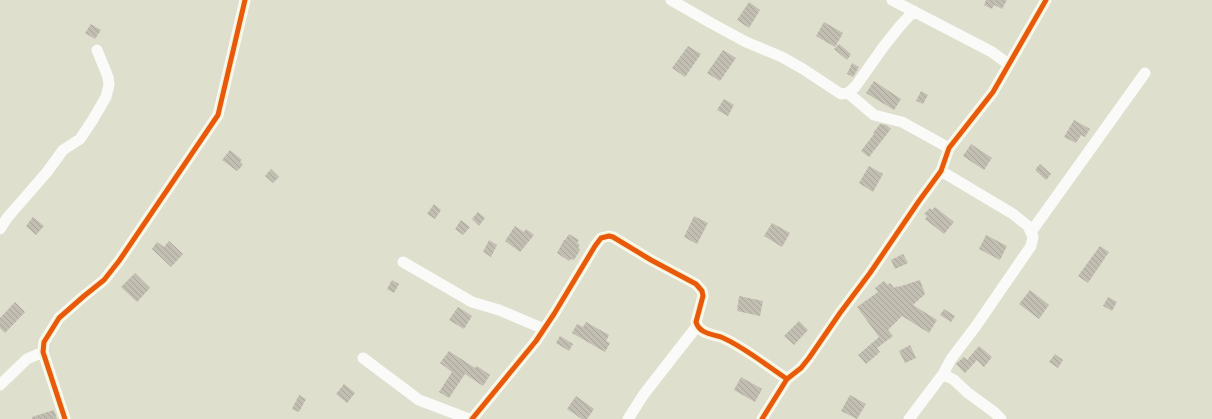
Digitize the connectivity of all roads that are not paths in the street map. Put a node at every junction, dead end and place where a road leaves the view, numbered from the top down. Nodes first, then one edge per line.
1 (245, 0) edge
2 (671, 0) edge
3 (892, 0) edge
4 (1046, 0) edge
5 (914, 11) junction
6 (97, 50) dead end
7 (1008, 64) junction
8 (1145, 72) dead end
9 (848, 93) junction
10 (949, 148) junction
11 (941, 171) junction
12 (0, 229) edge
13 (1031, 232) junction
14 (403, 262) dead end
15 (697, 326) junction
16 (544, 329) junction
17 (43, 352) junction
18 (363, 358) dead end
19 (943, 374) junction
20 (787, 379) junction
21 (0, 385) edge
22 (65, 419) edge
23 (469, 419) edge
24 (472, 419) edge
25 (628, 419) edge
26 (762, 419) edge
27 (909, 419) edge
28 (1001, 419) edge

1 - 17 street
2 - 9 street
3 - 5 street
4 - 7 street
5 - 7 street
5 - 9 street
6 - 12 street
7 - 10 street
8 - 13 street
9 - 10 street
10 - 11 street
11 - 13 street
11 - 20 street
13 - 19 street
14 - 16 street
15 - 16 street
15 - 20 street
15 - 25 street
16 - 24 street
17 - 21 street
17 - 22 street
18 - 23 street
19 - 27 street
19 - 28 street
20 - 26 street

